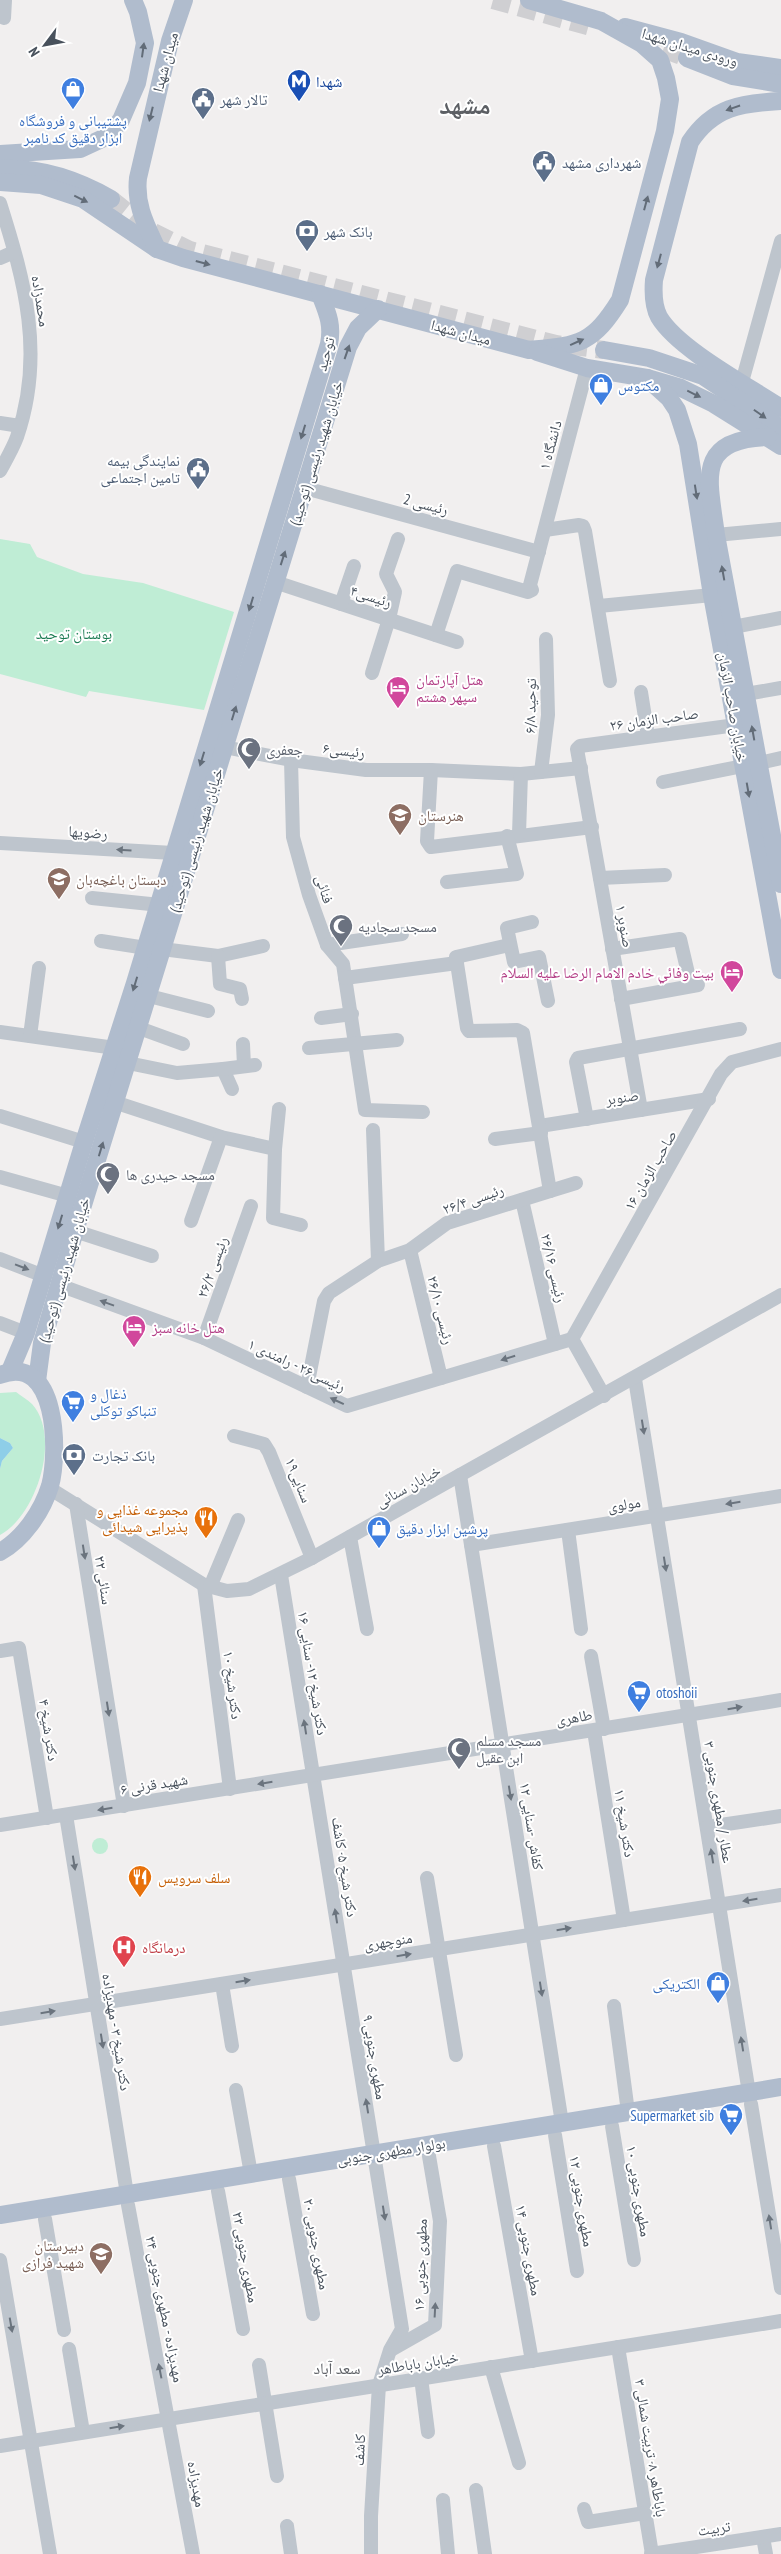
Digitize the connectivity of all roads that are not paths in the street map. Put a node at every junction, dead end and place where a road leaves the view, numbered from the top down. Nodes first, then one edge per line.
1 (5, 0) edge
2 (132, 0) edge
3 (184, 0) edge
4 (529, 0) edge
5 (4, 18) dead end
6 (601, 21) junction
7 (687, 58) tunnel mouth
8 (781, 68) edge
9 (781, 84) edge
10 (781, 101) edge
11 (0, 154) edge
12 (0, 169) edge
13 (0, 182) edge
14 (111, 199) tunnel mouth
15 (0, 204) edge
16 (781, 241) edge
17 (157, 248) junction
18 (14, 252) junction
19 (0, 258) edge
20 (320, 294) junction
21 (378, 309) junction
22 (529, 350) junction
23 (604, 350) tunnel mouth
24 (587, 368) junction
25 (647, 378) junction
26 (742, 382) junction
27 (317, 385) joint
28 (781, 408) edge
29 (0, 423) edge
30 (20, 426) junction
31 (777, 437) edge
32 (0, 471) edge
33 (305, 488) junction
34 (781, 529) edge
35 (545, 530) junction
36 (716, 535) junction
37 (398, 539) dead end
38 (539, 552) junction
39 (354, 566) dead end
40 (275, 582) junction
41 (712, 595) junction
42 (341, 604) junction
43 (599, 606) junction
44 (781, 618) edge
45 (389, 619) junction
46 (734, 627) junction
47 (436, 634) junction
48 (546, 639) dead end
49 (458, 642) dead end
50 (372, 673) dead end
51 (610, 681) dead end
52 (781, 688) edge
53 (641, 692) dead end
54 (746, 694) junction
55 (736, 725) junction
56 (648, 736) junction
57 (224, 747) junction
58 (578, 747) joint
59 (781, 758) edge
60 (291, 760) junction
61 (751, 764) junction
62 (581, 768) junction
63 (431, 770) junction
64 (540, 772) junction
65 (521, 774) junction
66 (662, 782) dead end
67 (592, 827) junction
68 (513, 835) junction
69 (0, 843) edge
70 (173, 853) junction
71 (665, 875) dead end
72 (600, 878) junction
73 (447, 882) dead end
74 (781, 884) edge
75 (92, 898) dead end
76 (160, 905) junction
77 (532, 922) dead end
78 (402, 934) dead end
79 (101, 941) dead end
80 (326, 945) junction
81 (509, 945) junction
82 (263, 946) dead end
83 (154, 949) junction
84 (612, 949) junction
85 (218, 956) junction
86 (456, 960) junction
87 (39, 968) dead end
88 (781, 970) edge
89 (346, 978) junction
90 (149, 996) junction
91 (242, 999) dead end
92 (621, 999) junction
93 (548, 1001) dead end
94 (208, 1011) dead end
95 (352, 1014) junction
96 (321, 1018) dead end
97 (139, 1028) junction
98 (740, 1029) dead end
99 (0, 1032) edge
100 (30, 1036) junction
101 (397, 1040) dead end
102 (356, 1043) junction
103 (183, 1044) dead end
104 (243, 1044) dead end
105 (115, 1048) junction
106 (308, 1048) dead end
107 (781, 1049) edge
108 (630, 1051) junction
109 (128, 1063) junction
110 (223, 1069) junction
111 (232, 1089) dead end
112 (709, 1099) junction
113 (114, 1102) junction
114 (279, 1109) dead end
115 (641, 1110) junction
116 (423, 1112) dead end
117 (0, 1116) edge
118 (587, 1119) junction
119 (374, 1130) dead end
120 (540, 1130) junction
121 (220, 1137) junction
122 (495, 1139) dead end
123 (84, 1142) junction
124 (275, 1149) junction
125 (0, 1178) edge
126 (576, 1183) dead end
127 (550, 1191) junction
128 (68, 1196) junction
129 (522, 1200) junction
130 (250, 1206) dead end
131 (191, 1221) dead end
132 (301, 1225) dead end
133 (75, 1231) junction
134 (410, 1250) junction
135 (152, 1256) dead end
136 (0, 1259) edge
137 (378, 1261) junction
138 (44, 1276) junction
139 (60, 1285) junction
140 (781, 1295) edge
141 (0, 1323) edge
142 (26, 1333) junction
143 (204, 1338) junction
144 (572, 1339) junction
145 (555, 1344) junction
146 (5, 1373) edge
147 (441, 1378) junction
148 (636, 1379) junction
149 (37, 1381) junction
150 (307, 1387) junction
151 (604, 1396) junction
152 (234, 1436) dead end
153 (460, 1476) junction
154 (49, 1488) junction
155 (781, 1496) edge
156 (76, 1504) junction
157 (657, 1516) junction
158 (238, 1520) dead end
159 (568, 1530) junction
160 (350, 1536) junction
161 (472, 1545) junction
162 (0, 1552) edge
163 (312, 1558) junction
164 (281, 1575) junction
165 (207, 1586) junction
166 (581, 1628) dead end
167 (367, 1629) dead end
168 (0, 1651) edge
169 (591, 1656) dead end
170 (781, 1700) edge
171 (689, 1716) junction
172 (599, 1730) junction
173 (503, 1745) junction
174 (313, 1775) junction
175 (230, 1789) junction
176 (124, 1806) junction
177 (66, 1815) junction
178 (781, 1816) edge
179 (47, 1818) junction
180 (0, 1825) edge
181 (707, 1827) junction
182 (427, 1878) dead end
183 (781, 1895) edge
184 (719, 1905) junction
185 (624, 1920) junction
186 (532, 1934) junction
187 (438, 1949) junction
188 (344, 1964) junction
189 (222, 1984) junction
190 (96, 2004) junction
191 (614, 2006) dead end
192 (0, 2019) edge
193 (232, 2046) dead end
194 (456, 2055) dead end
195 (781, 2087) edge
196 (236, 2090) dead end
197 (750, 2098) junction
198 (781, 2099) edge
199 (628, 2112) junction
200 (612, 2126) junction
201 (559, 2129) junction
202 (494, 2146) junction
203 (429, 2156) junction
204 (375, 2159) junction
205 (251, 2174) junction
206 (289, 2179) junction
207 (218, 2190) junction
208 (128, 2200) junction
209 (0, 2215) edge
210 (45, 2219) junction
211 (0, 2226) edge
212 (0, 2260) edge
213 (634, 2260) dead end
214 (577, 2271) dead end
215 (781, 2288) edge
216 (313, 2314) dead end
217 (781, 2321) edge
218 (242, 2329) dead end
219 (64, 2330) dead end
220 (618, 2347) junction
221 (69, 2349) dead end
222 (390, 2350) junction
223 (532, 2361) junction
224 (259, 2365) dead end
225 (491, 2367) junction
226 (421, 2378) junction
227 (379, 2385) junction
228 (265, 2403) junction
229 (170, 2418) junction
230 (83, 2432) junction
231 (428, 2432) dead end
232 (31, 2441) junction
233 (0, 2446) edge
234 (519, 2463) dead end
235 (277, 2476) dead end
236 (476, 2490) dead end
237 (443, 2500) dead end
238 (584, 2508) dead end
239 (645, 2513) junction
240 (286, 2526) dead end
241 (781, 2534) edge
242 (763, 2537) junction
243 (705, 2550) edge
244 (50, 2554) edge
245 (193, 2554) edge
246 (291, 2554) edge
247 (371, 2554) edge
248 (448, 2554) edge
249 (485, 2554) edge
250 (651, 2554) edge
251 (766, 2554) edge

1 - 5 street
11 -> 2 main road
3 -> 17 main road, میدان شهدا
4 - 6 main road, میدان شهدا
6 - 8 main road, ورودی میدان شهدا
22 -> 6 main road, میدان شهدا
7 - 9 main road
10 -> 26 main road
12 - 14 main road
13 -> 17 main road
15 - 18 street, محمدزاده
16 - 26 street
17 -> 20 main road, میدان شهدا
18 - 19 street
18 - 30 street, محمدزاده
20 - 21 main road, میدان شهدا
20 - 27 main road, توحید
21 - 22 main road, میدان شهدا
33 -> 21 main road, خیابان شهید رئیسی (توحید)
22 - 24 main road
23 -> 31 main road
24 - 25 main road
24 - 35 street, دانشگاه ۱
25 -> 31 main road
25 -> 41 main road, خیابان صاحب الزمان
26 - 28 main road
27 -> 70 main road, خیابان شهید رئیسی (توحید)
29 - 30 street
30 - 32 street, محمدزاده
31 - 36 main road
33 - 38 street, رئیسی 2
40 -> 33 main road, خیابان شهید رئیسی (توحید)
34 - 36 street
35 - 38 street, دانشگاه ۱
35 - 43 street
46 -> 36 main road
37 - 45 street
38 - 47 street, دانشگاه ۱
39 - 42 street
40 - 42 street, رئیسی۴
57 -> 40 main road, خیابان شهید رئیسی (توحید)
41 - 43 street
41 - 55 main road, خیابان صاحب الزمان
42 - 45 street, رئیسی۴
43 - 51 street
44 - 46 street
45 - 47 street, رئیسی۴
45 - 50 street
46 - 54 main road
47 - 49 street, رئیسی۴
48 - 64 street, توحید ۶/۸
52 - 54 street
53 - 56 street
61 -> 54 main road
55 - 56 street, صاحب الزمان ۲۶
55 - 61 main road, خیابان صاحب الزمان
56 - 58 street, صاحب الزمان ۲۶
57 - 60 street, رئیسی۶
57 - 83 main road, خیابان شهید رئیسی (توحید)
58 - 62 street, صنوبر ۱
59 - 61 street
60 - 63 street, رئیسی۶
60 - 80 street, فنائی
61 - 66 street
61 - 74 main road
61 -> 88 main road, خیابان صاحب الزمان
62 - 64 street, رئیسی۶
62 - 67 street, صنوبر ۱
63 - 65 street, رئیسی۶
63 - 68 street
64 - 65 street, رئیسی۶
65 - 68 street
67 - 68 street
67 - 72 street, صنوبر ۱
68 - 73 street
70 -> 69 street, رضویها
70 - 76 main road, خیابان شهید رئیسی (توحید)
71 - 72 street
72 - 84 street, صنوبر ۱
75 - 76 street
76 - 83 main road, خیابان شهید رئیسی (توحید)
77 - 81 street
78 - 80 street
79 - 83 street
80 - 89 street, فنائی
81 - 86 street
81 - 93 street
82 - 85 street
83 - 85 street
83 - 90 main road, خیابان شهید رئیسی (توحید)
83 -> 105 main road, خیابان شهید رئیسی (توحید)
84 - 92 street, صنوبر ۱
84 - 92 street
85 - 91 street
86 - 89 street
86 - 120 street
87 - 100 street
89 - 95 street, فنائی
90 - 94 street
90 - 97 main road, خیابان شهید رئیسی (توحید)
92 - 108 street, صنوبر ۱
95 - 96 street
95 - 102 street, فنائی
97 - 103 street
97 - 109 main road, خیابان شهید رئیسی (توحید)
98 - 108 street
99 - 100 street
100 - 105 street
101 - 102 street
102 - 106 street
102 - 116 street, فنائی
104 - 110 street
105 - 123 main road, خیابان شهید رئیسی (توحید)
107 - 112 street, صاحب الزمان ۱۶
108 - 115 street, صنوبر ۱
108 - 118 street
109 - 110 street
109 - 113 main road, خیابان شهید رئیسی (توحید)
110 - 111 street
112 - 115 street, صنوبر
112 - 144 street, صاحب الزمان ۱۶
113 - 121 street
133 -> 113 main road, خیابان شهید رئیسی (توحید)
114 - 124 street
115 - 118 street, صنوبر
117 - 123 street
118 - 120 street, صنوبر
119 - 137 street
120 - 122 street, صنوبر
120 - 127 street
121 - 124 street
121 - 131 street
123 - 128 main road, خیابان شهید رئیسی (توحید)
124 - 132 street
125 - 128 street
126 - 127 street, رئیسی ۲۶/۴
127 - 129 street, رئیسی ۲۶/۴
128 -> 138 main road, خیابان شهید رئیسی (توحید)
129 - 134 street, رئیسی ۲۶/۴
129 - 145 street, رئیسی ۲۶/۱۶
130 - 143 street, رئیسی ۲۶/۲
133 - 135 street
133 - 139 main road, خیابان شهید رئیسی (توحید)
134 - 137 street, رئیسی ۲۶/۴
134 - 147 street, رئیسی ۲۶/۱۰
136 -> 138 street
137 - 150 street, رئیسی ۲۶/۴
138 - 142 main road, خیابان شهید رئیسی (توحید)
143 -> 139 street, رئیسی۲۶ - رامندی ۱
139 - 149 main road, خیابان شهید رئیسی (توحید)
140 - 148 street, خیابان سنائی
141 - 142 street
142 - 146 main road, خیابان شهید رئیسی (توحید)
143 - 150 street, رئیسی۲۶ - رامندی ۱
144 - 145 street, رئیسی۲۶ - رامندی ۱
144 - 151 street
145 -> 147 street, رئیسی۲۶ - رامندی ۱
146 - 149 main road
147 -> 150 street, رئیسی۲۶ - رامندی ۱
148 - 151 street, خیابان سنائی
148 -> 157 street, عطار / مطهری جنوبی ۳
149 - 154 main road
151 - 153 street, خیابان سنائی
152 - 163 street, سنایی۱۹
153 - 160 street, خیابان سنائی
153 - 161 street, کفاش -سنایی ۱۲
154 - 156 street, خیابان سنائی
154 - 162 main road
155 -> 157 street, مولوی
156 - 165 street, خیابان سنائی
156 -> 176 street, سنائی ۲۲
157 - 159 street, مولوی
157 -> 171 street, عطار / مطهری جنوبی ۳
158 - 165 street
159 - 161 street, مولوی
159 - 166 street
160 - 163 street, خیابان سنائی
160 - 167 street
161 - 173 street, کفاش -سنایی ۱۲
163 - 164 street, خیابان سنائی
164 - 165 street, خیابان سنائی
174 -> 164 street, دکتر شیخ ۱۲- سنایی ۱۶
165 - 175 street, دکتر شیخ ۱۰
168 - 179 street, دکتر شیخ ۴
169 - 172 street, دکتر شیخ ۱۱
171 -> 170 street, طاهری
171 - 172 street, طاهری
171 - 181 street, عطار / مطهری جنوبی ۳
172 - 173 street, طاهری
172 - 185 street, دکتر شیخ ۱۱
173 - 174 street, طاهری
173 -> 186 street, کفاش -سنایی ۱۲
174 -> 175 street, شهید قرنی ۶
188 -> 174 street, دکتر شیخ ۵- کاشف
175 - 176 street, شهید قرنی ۶
176 -> 177 street, شهید قرنی ۶
177 - 179 street, شهید قرنی ۶
177 -> 190 street, دکتر شیخ ۳ - مهدیزاده
178 - 181 street
179 - 180 street, شهید قرنی ۶
184 -> 181 street, عطار / مطهری جنوبی ۳
182 - 187 street
183 -> 184 street, منوچهری
184 - 185 street, منوچهری
197 -> 184 street, عطار / مطهری جنوبی ۳
186 -> 185 street, منوچهری
186 - 187 street, منوچهری
186 -> 201 street, کفاش -سنایی ۱۲
188 -> 187 street, منوچهری
187 - 194 street
189 -> 188 street, منوچهری
204 -> 188 street, مطهری جنوبی ۹
189 - 190 street, منوچهری
189 - 193 street
192 -> 190 street, منوچهری
190 -> 208 street, دکتر شیخ ۳ - مهدیزاده
191 - 199 street
195 - 197 main road, بولوار مطهری جنوبی
196 - 205 street
197 - 198 main road, بولوار مطهری جنوبی
197 - 199 main road, بولوار مطهری جنوبی
197 - 200 main road, بولوار مطهری جنوبی
215 -> 197 street, عطار / مطهری جنوبی ۳
199 - 201 main road, بولوار مطهری جنوبی
200 - 201 main road, بولوار مطهری جنوبی
200 - 213 street, مطهری جنوبی ۱۰
201 - 202 main road, بولوار مطهری جنوبی
201 - 204 main road, بولوار مطهری جنوبی
201 - 214 street, مطهری جنوبی ۱۲
202 - 203 main road, بولوار مطهری جنوبی
202 - 223 street, مطهری جنوبی ۱۴
203 - 204 main road, بولوار مطهری جنوبی
222 -> 203 street, مطهری جنوبی ۱۶
204 - 205 main road, بولوار مطهری جنوبی
204 - 206 main road, بولوار مطهری جنوبی
204 -> 222 street, مطهری جنوبی ۹
205 - 208 main road, بولوار مطهری جنوبی
206 - 207 main road, بولوار مطهری جنوبی
206 - 216 street, مطهری جنوبی ۲۰
207 - 208 main road, بولوار مطهری جنوبی
207 - 218 street, مطهری جنوبی ۲۲
208 - 209 main road, بولوار مطهری جنوبی
208 - 210 main road, بولوار مطهری جنوبی
229 -> 208 street, مهدیزاده - مطهری جنوبی ۲۴
210 - 211 main road, بولوار مطهری جنوبی
210 - 219 street
212 -> 232 street
217 - 220 street, خیابان باباطاهر
220 - 223 street, خیابان باباطاهر
220 - 239 street, باباطاهر ۸- تربیت شمالی ۳
221 - 230 street
222 - 227 street, کاشف
223 - 225 street, خیابان باباطاهر
224 - 228 street
225 - 226 street, خیابان باباطاهر
225 - 234 street
226 - 227 street, خیابان باباطاهر
226 - 231 street
227 - 228 street, خیابان باباطاهر
227 - 247 street, کاشف
228 - 229 street, خیابان باباطاهر
228 - 235 street
230 -> 229 street, خیابان باباطاهر
229 - 245 street, مهدیزاده
230 - 232 street, خیابان باباطاهر
232 - 233 street, خیابان باباطاهر
232 - 244 street
236 - 249 street
237 - 248 street
238 - 239 street
239 - 250 street, باباطاهر ۸- تربیت شمالی ۳
240 - 246 street
241 - 242 street, تربیت
242 - 243 street, تربیت
242 - 251 street
243 - 250 street, تربیت

